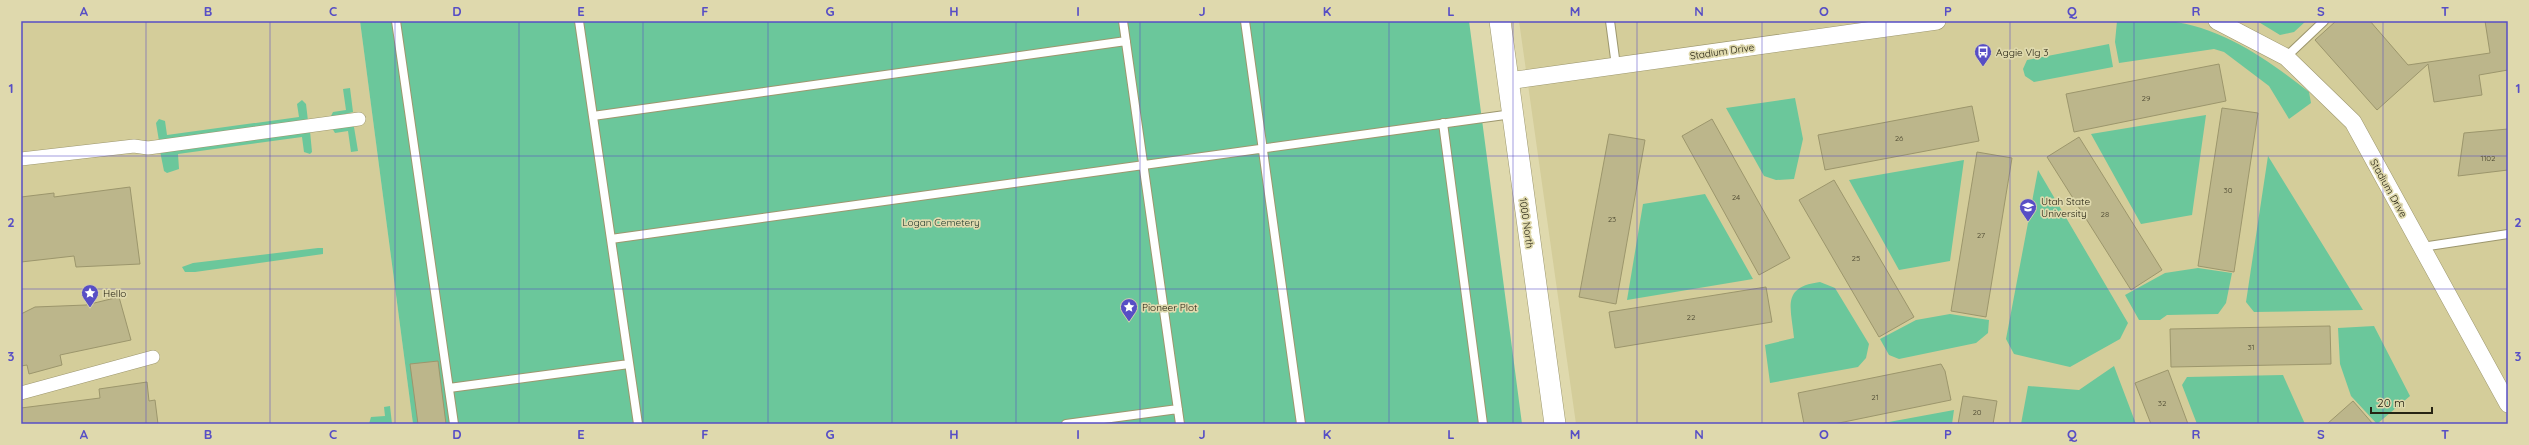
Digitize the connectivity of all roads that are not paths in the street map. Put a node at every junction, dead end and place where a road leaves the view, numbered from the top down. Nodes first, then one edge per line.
1 (396, 21) edge
2 (579, 21) edge
3 (1123, 21) edge
4 (1245, 21) edge
5 (1500, 21) edge
6 (1610, 21) edge
7 (1937, 21) edge
8 (2217, 21) edge
9 (2324, 21) edge
10 (1126, 41) junction
11 (2286, 57) junction
12 (1616, 66) junction
13 (1508, 81) junction
14 (1512, 114) junction
15 (593, 116) junction
16 (359, 119) dead end
17 (1443, 123) junction
18 (1264, 148) junction
19 (21, 159) edge
20 (1144, 165) junction
21 (2508, 234) edge
22 (611, 239) junction
23 (2422, 247) junction
24 (153, 357) dead end
25 (630, 364) junction
26 (449, 388) junction
27 (21, 393) edge
28 (2508, 404) edge
29 (1178, 409) junction
30 (454, 424) edge
31 (638, 424) edge
32 (1066, 424) edge
33 (1180, 424) edge
34 (1301, 424) edge
35 (1483, 424) edge
36 (1555, 424) edge

1 - 26 lane
2 - 15 lane
3 - 10 lane
4 - 18 lane
5 - 13 street, 1000 North
6 - 12 lane
7 - 12 street, Stadium Drive
8 - 11 street, Stadium Drive
9 - 11 lane
10 - 15 lane
10 - 20 lane
11 - 23 street, Stadium Drive
12 - 13 street, Stadium Drive
13 - 14 street, 1000 North
14 - 17 lane
14 - 36 street, 1000 North
15 - 22 lane
16 - 19 street
17 - 18 lane
17 - 35 lane
18 - 20 lane
18 - 34 lane
20 - 22 lane
20 - 29 lane
21 - 23 lane
22 - 25 lane
23 - 28 street, Stadium Drive
24 - 27 street
25 - 26 lane
25 - 31 lane
26 - 30 lane
29 - 32 lane
29 - 33 lane

